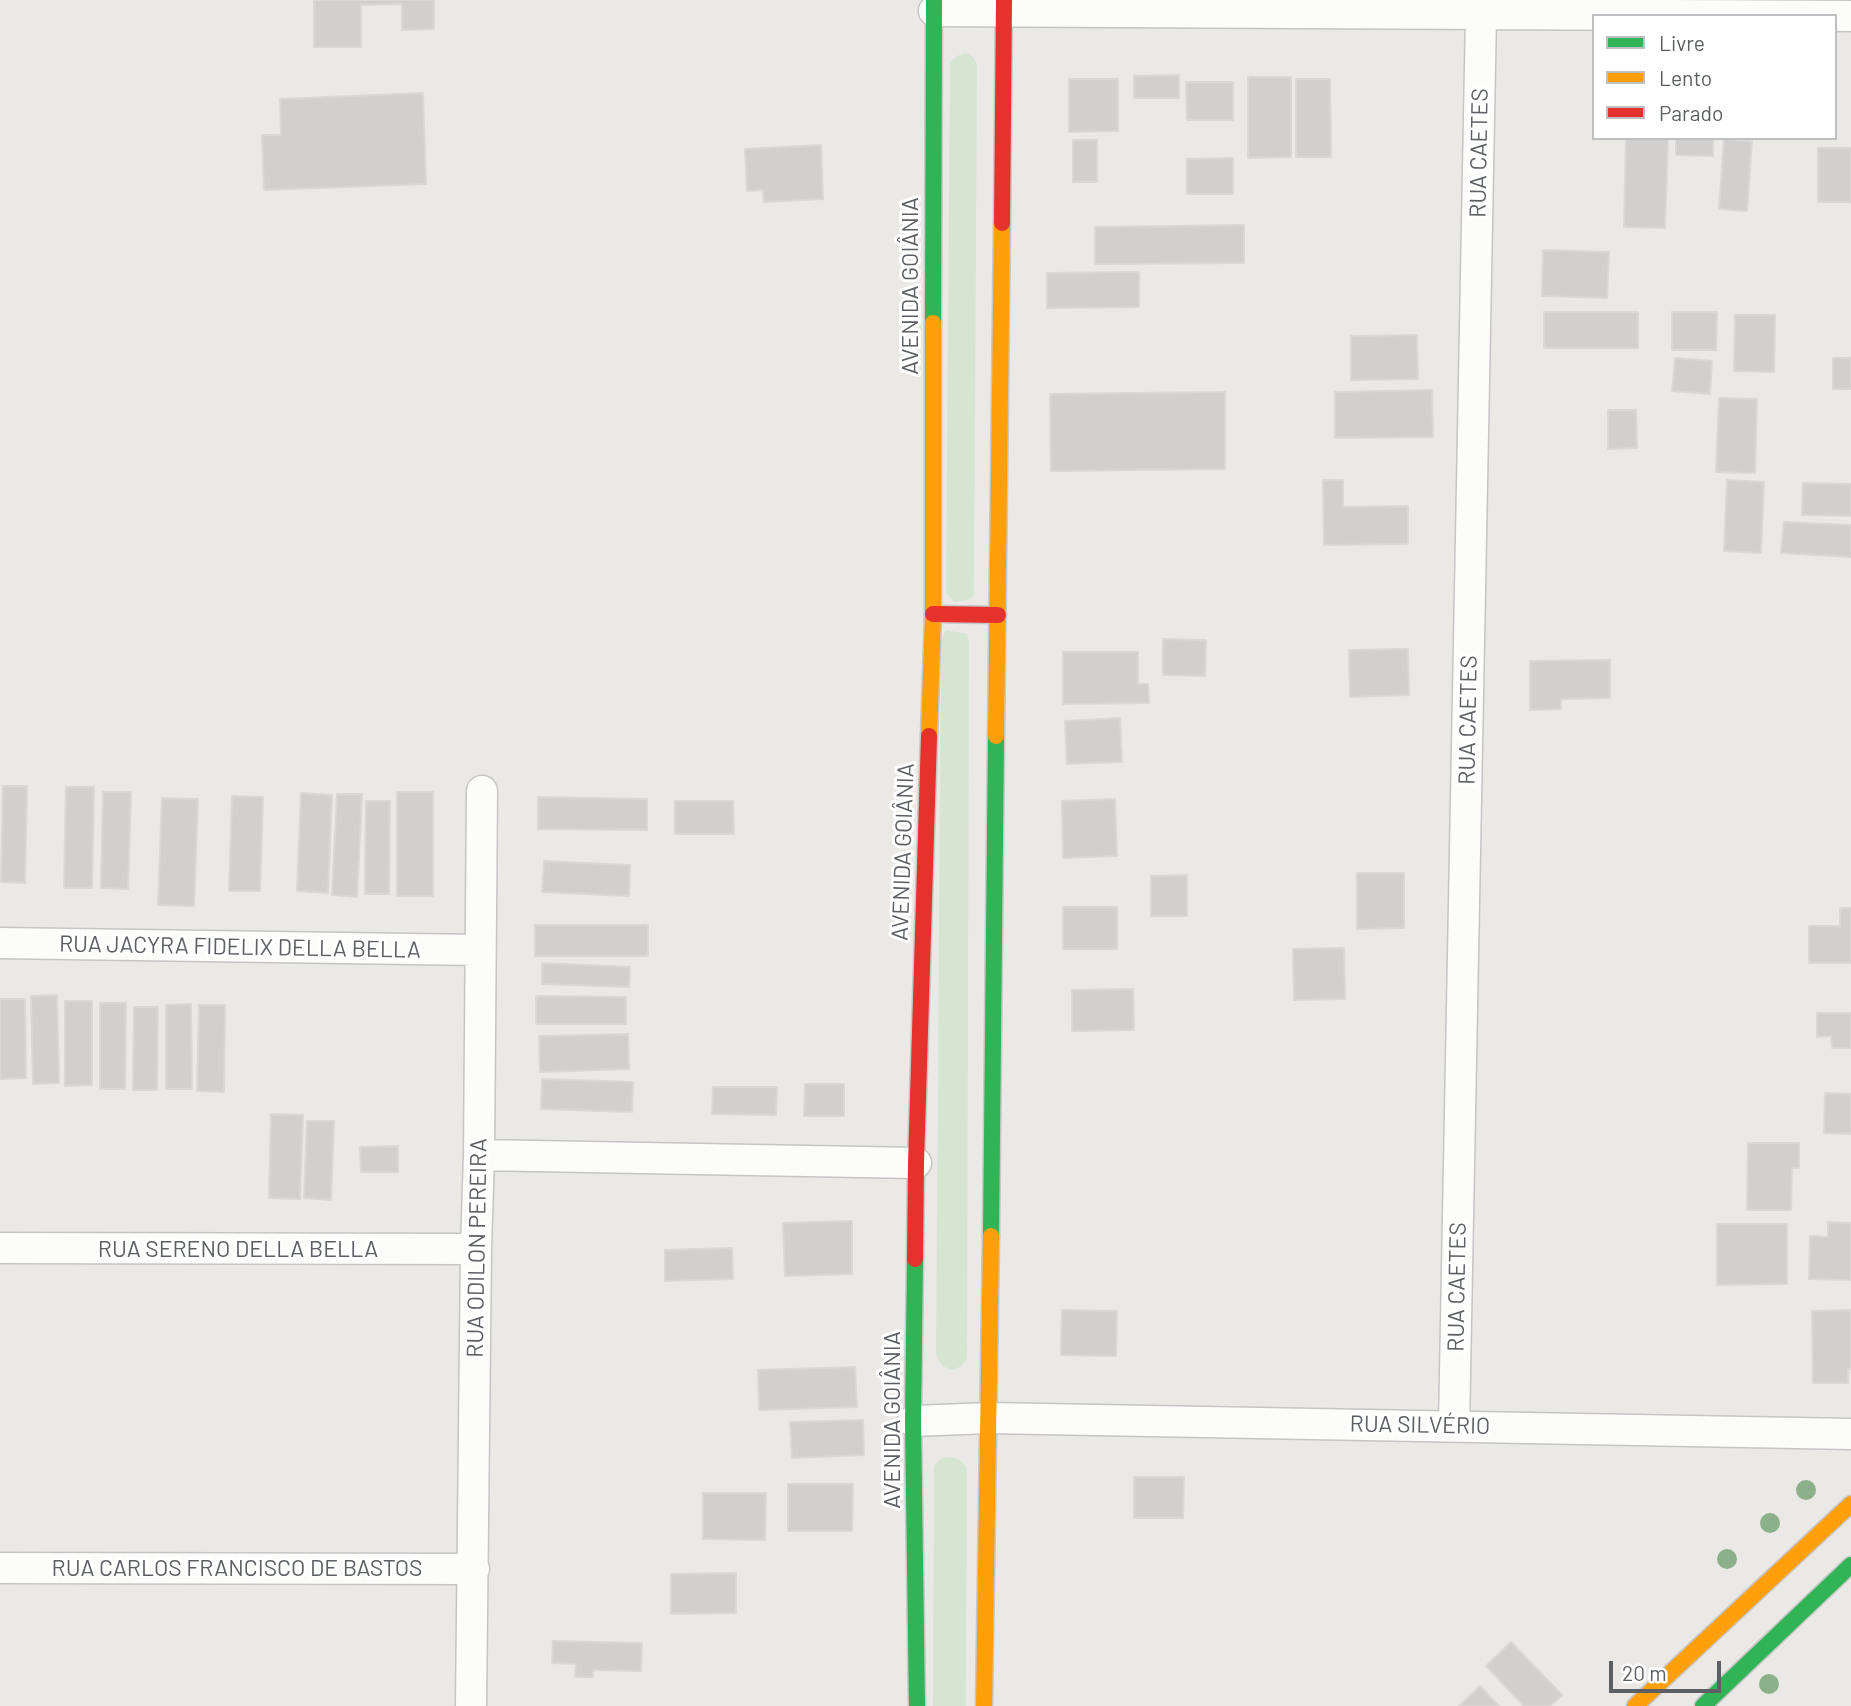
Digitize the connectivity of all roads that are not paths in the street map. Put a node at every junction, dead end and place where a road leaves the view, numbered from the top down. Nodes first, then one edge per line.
1 (934, 6) edge
2 (1004, 6) edge
3 (1481, 14) junction
4 (1592, 15) edge
5 (933, 614) junction
6 (998, 615) junction
7 (481, 791) dead end
8 (0, 943) edge
9 (479, 950) junction
10 (479, 1155) junction
11 (916, 1163) junction
12 (0, 1248) edge
13 (476, 1249) junction
14 (989, 1418) junction
15 (913, 1421) junction
16 (1454, 1426) junction
17 (1851, 1434) edge
18 (1851, 1504) edge
19 (1851, 1565) edge
20 (0, 1567) edge
21 (474, 1569) junction
22 (471, 1706) edge
23 (917, 1706) edge
24 (984, 1706) edge
25 (1635, 1706) edge
26 (1703, 1706) edge

1 - 2 street
1 - 5 street, AVENIDA GOIÂNIA
2 - 3 street
2 - 6 street
3 - 4 street
3 - 16 street, RUA CAETES
5 - 6 street
5 - 11 street, AVENIDA GOIÂNIA
6 - 14 street
7 - 9 street, RUA ODILON PEREIRA
8 - 9 street, RUA JACYRA FIDELIX DELLA BELLA
9 - 10 street, RUA ODILON PEREIRA
10 - 11 street
10 - 13 street, RUA ODILON PEREIRA
11 - 15 street, AVENIDA GOIÂNIA
12 - 13 street, RUA SERENO DELLA BELLA
13 - 21 street, RUA ODILON PEREIRA
14 - 15 street, RUA SILVÉRIO
14 - 16 street, RUA SILVÉRIO
14 - 24 street
15 - 23 street, AVENIDA GOIÂNIA
16 - 17 street, RUA SILVÉRIO
18 - 25 street
19 - 26 street
20 - 21 street, RUA CARLOS FRANCISCO DE BASTOS
21 - 22 street, RUA ODILON PEREIRA

